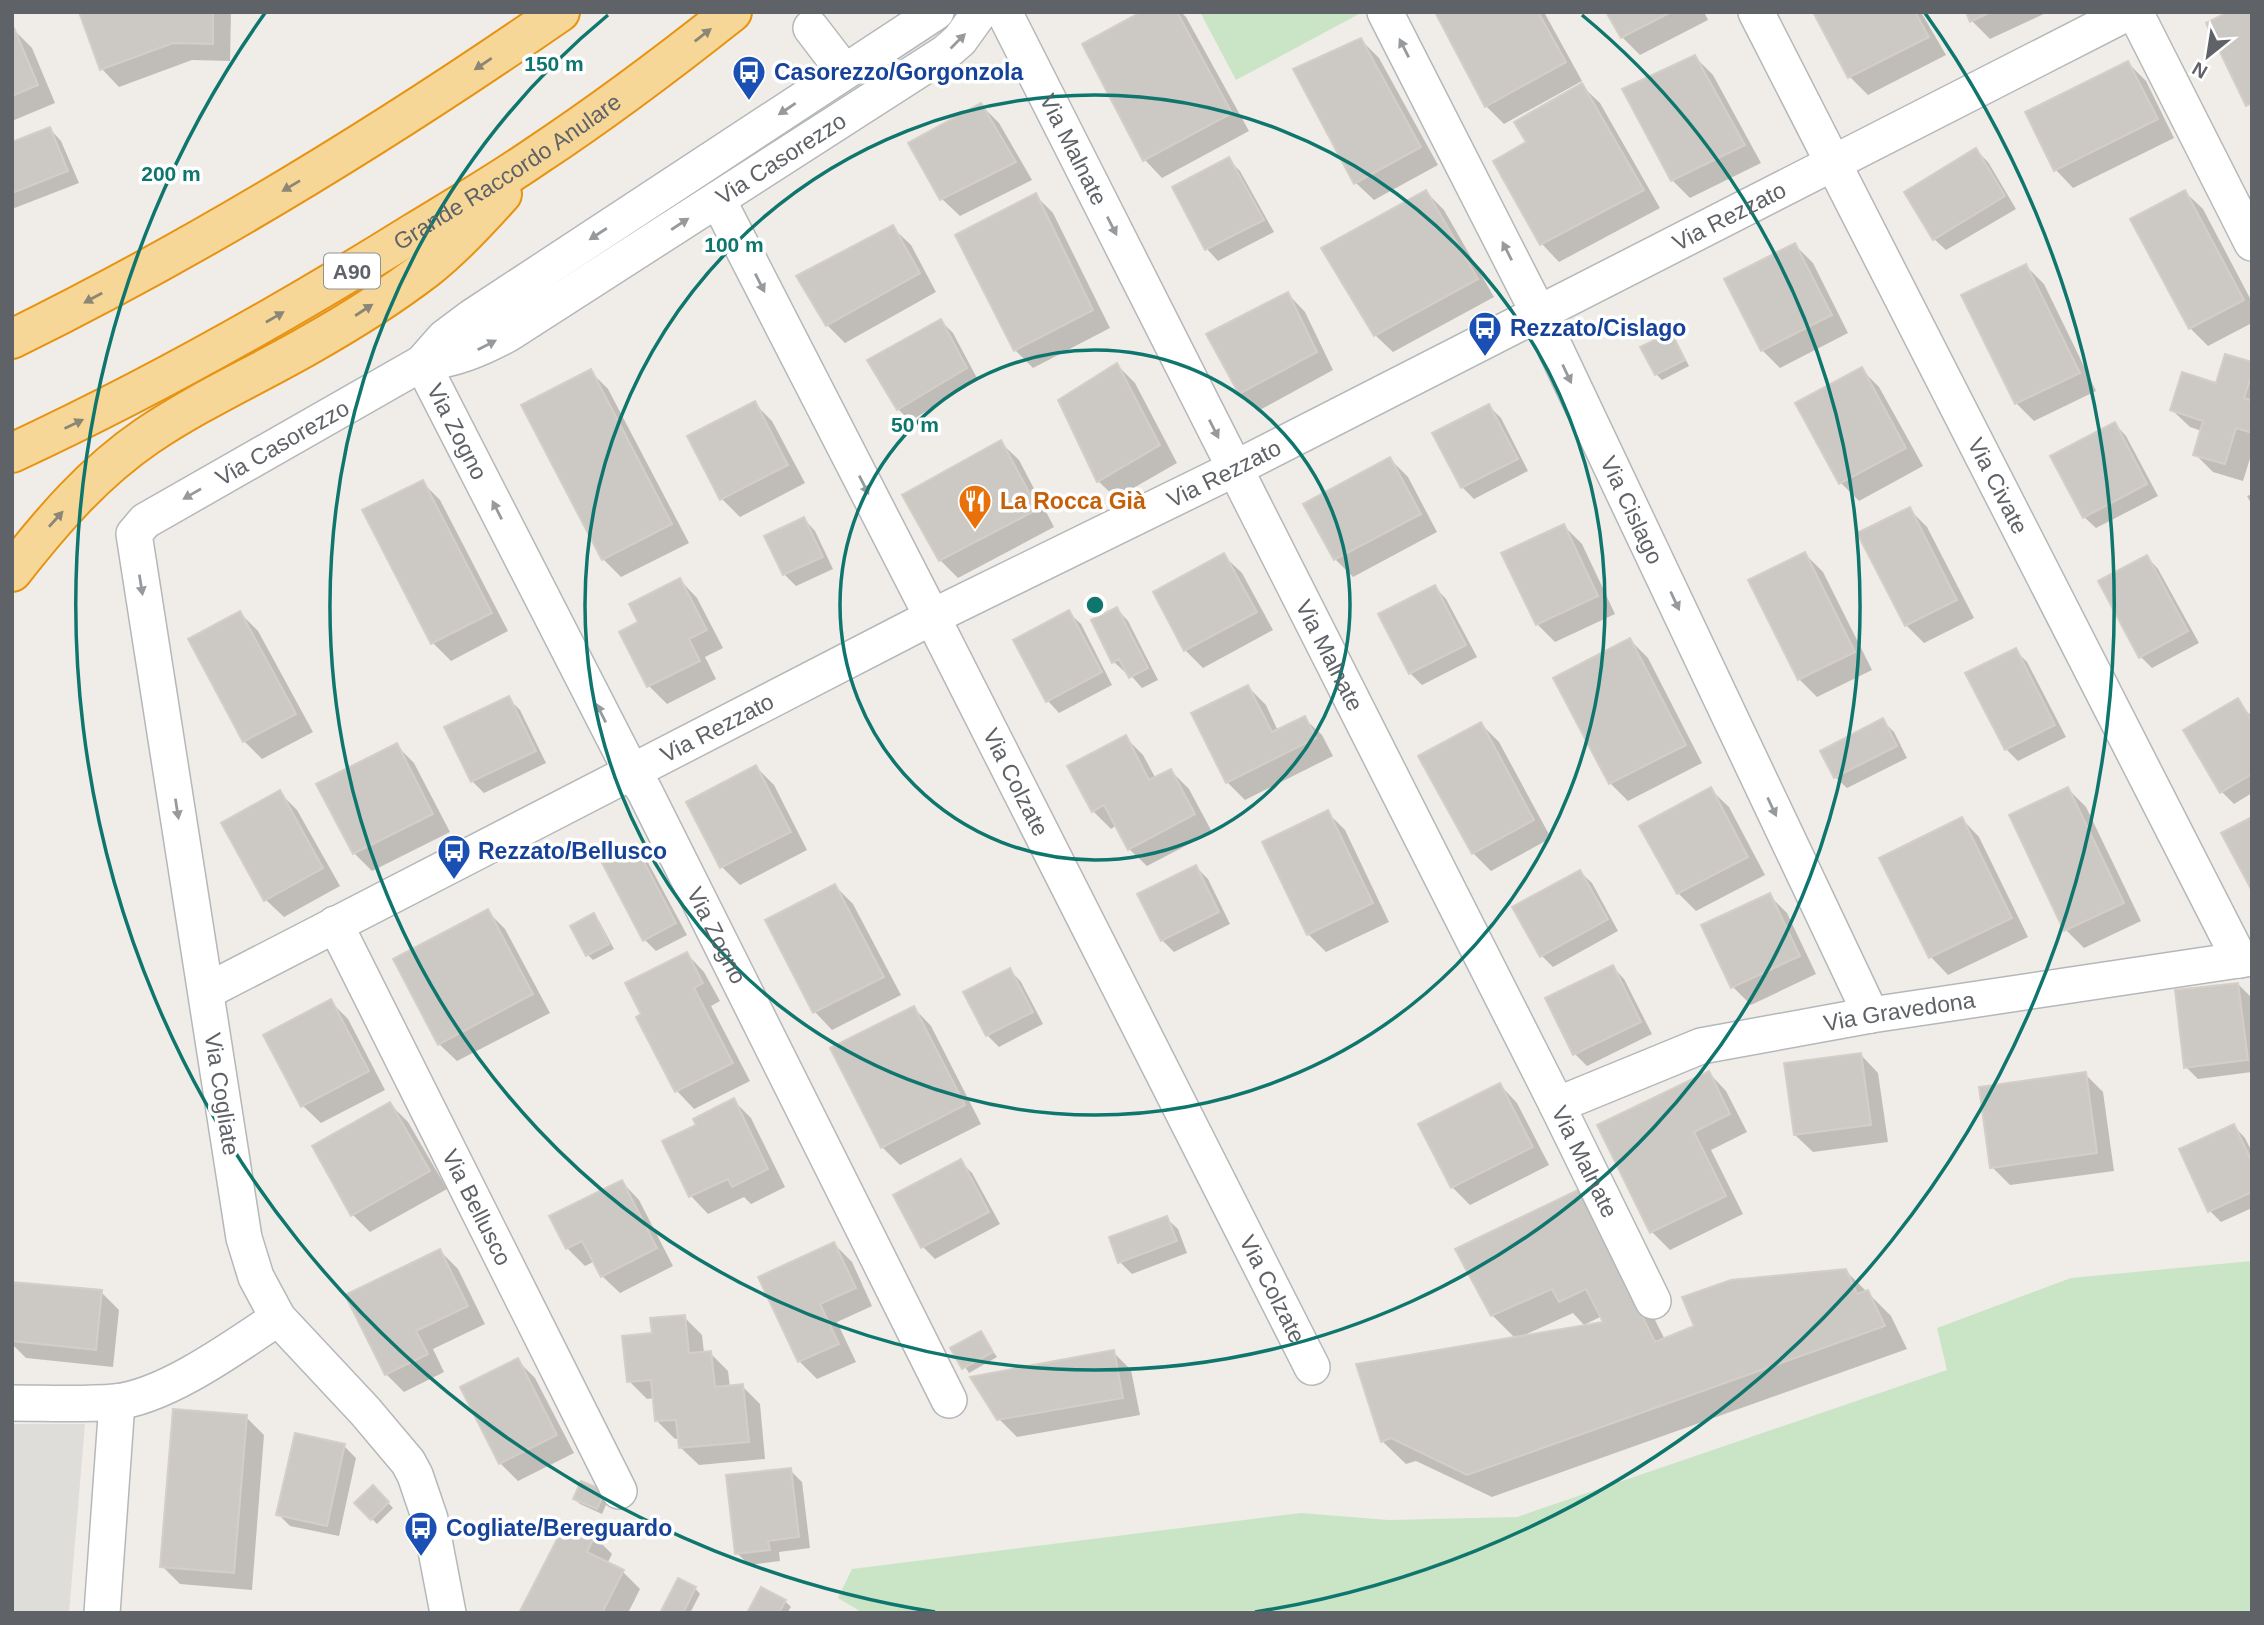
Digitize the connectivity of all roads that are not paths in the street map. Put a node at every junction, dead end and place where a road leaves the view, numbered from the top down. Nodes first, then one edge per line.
1 (560, 12) edge
2 (732, 12) edge
3 (936, 12) edge
4 (980, 12) edge
5 (1004, 12) edge
6 (1385, 12) edge
7 (1756, 12) edge
8 (2129, 12) edge
9 (2135, 12) edge
10 (811, 28) dead end
11 (844, 71) junction
12 (537, 156) junction
13 (1832, 162) junction
14 (718, 200) junction
15 (2252, 243) edge
16 (1538, 312) junction
17 (12, 339) edge
18 (422, 363) junction
19 (12, 453) edge
20 (1234, 469) junction
21 (145, 521) joint
22 (12, 572) edge
23 (932, 617) junction
24 (632, 773) junction
25 (335, 924) junction
26 (2246, 959) edge
27 (206, 991) junction
28 (1871, 1015) junction
29 (1557, 1105) junction
30 (1653, 1301) dead end
31 (278, 1318) junction
32 (1312, 1367) dead end
33 (949, 1400) dead end
34 (117, 1402) junction
35 (12, 1403) edge
36 (619, 1491) dead end
37 (102, 1613) edge
38 (448, 1613) edge

1 -> 17 highway
12 -> 2 highway, Grande Raccordo Anulare / A90
3 - 11 street, Via Casorezzo
14 -> 4 street, Via Casorezzo
5 -> 20 street, Via Malnate
16 -> 6 street, Via Cislago
7 - 13 street, Via Civate
8 - 13 street, Via Rezzato
9 - 15 street
10 - 11 street
11 -> 18 street, Via Casorezzo
19 -> 12 highway, Grande Raccordo Anulare / A90
22 -> 12 highway
13 - 16 street, Via Rezzato
13 - 26 street, Via Civate
18 -> 14 street, Via Casorezzo
14 -> 23 street, Via Colzate
16 - 20 street, Via Rezzato
16 -> 28 street, Via Cislago
18 -> 21 street, Via Casorezzo
24 -> 18 street, Via Zogno
20 - 23 street, Via Rezzato
20 - 29 street, Via Malnate
21 -> 27 street, Via Cogliate
23 - 24 street, Via Rezzato
23 - 32 street, Via Colzate
24 - 25 street, Via Rezzato
24 - 33 street, Via Zogno
25 - 27 street, Via Rezzato
25 - 36 street, Via Bellusco
26 - 28 street, Via Gravedona
27 - 31 street, Via Cogliate
28 - 29 street, Via Gravedona
29 - 30 street, Via Malnate
31 - 34 street
31 - 38 street, Via Cogliate
34 - 35 street
34 - 37 street

